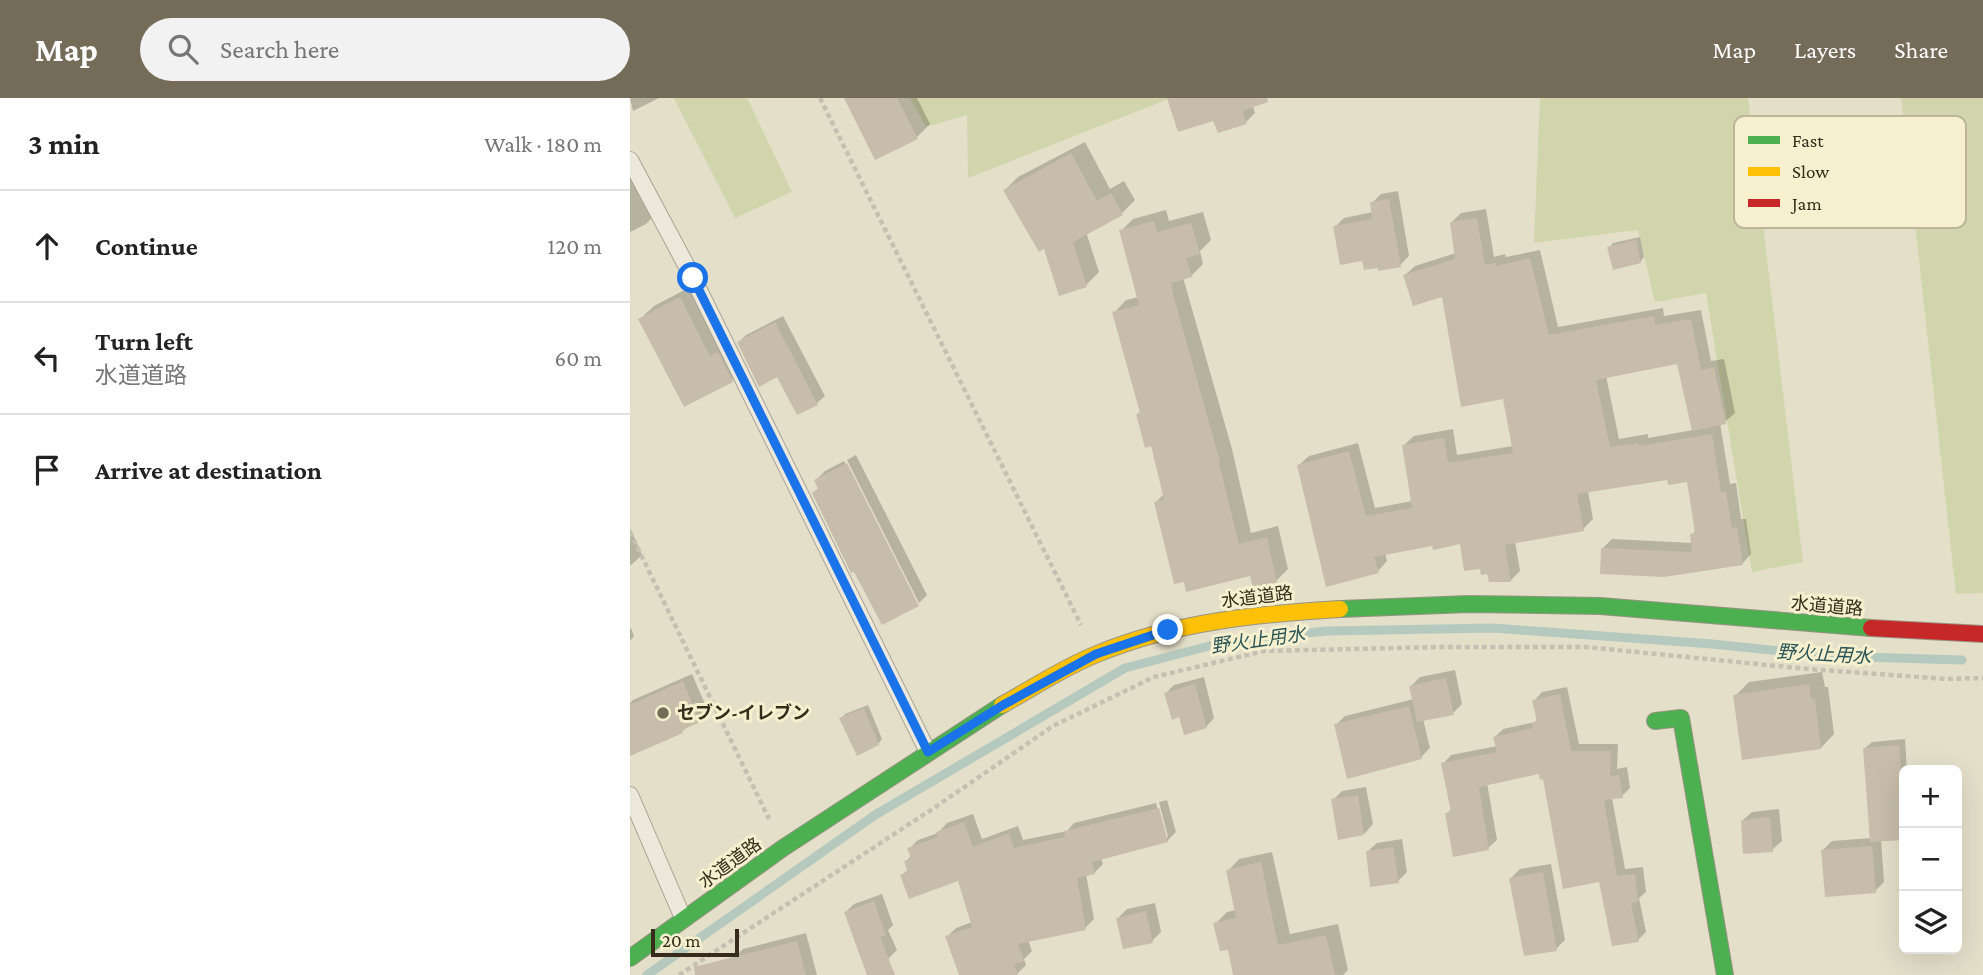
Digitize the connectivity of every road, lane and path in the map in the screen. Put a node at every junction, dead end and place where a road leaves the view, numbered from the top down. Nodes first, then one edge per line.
1 (820, 98) edge
2 (630, 160) edge
3 (630, 532) edge
4 (1983, 634) edge
5 (1096, 654) junction
6 (1983, 678) edge
7 (1655, 722) dead end
8 (928, 752) junction
9 (630, 795) edge
10 (783, 848) junction
11 (684, 920) junction
12 (630, 958) edge
13 (679, 975) edge
14 (1725, 975) edge

1 - 5 path
2 - 8 lane
3 - 10 path
4 - 5 street, 水道道路
5 - 8 street, 水道道路
6 - 13 path
7 - 14 street
8 - 10 street, 水道道路
9 - 11 lane
10 - 11 street, 水道道路
11 - 12 street, 水道道路

